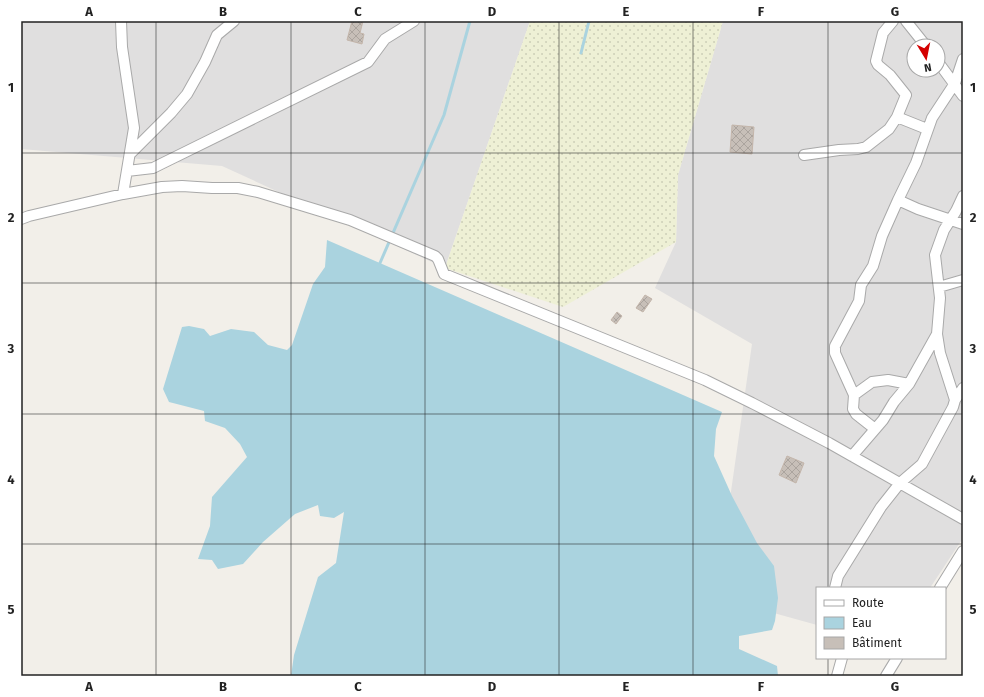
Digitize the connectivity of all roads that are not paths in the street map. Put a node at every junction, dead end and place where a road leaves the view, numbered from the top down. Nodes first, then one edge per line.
1 (121, 21) edge
2 (234, 21) edge
3 (414, 21) edge
4 (893, 21) edge
5 (906, 21) edge
6 (920, 38) edge
7 (963, 59) edge
8 (946, 72) edge
9 (955, 83) junction
10 (963, 96) edge
11 (897, 116) junction
12 (927, 129) junction
13 (131, 153) junction
14 (804, 155) dead end
15 (127, 171) junction
16 (123, 194) junction
17 (963, 196) edge
18 (898, 200) junction
19 (21, 219) edge
20 (950, 220) junction
21 (963, 224) edge
22 (963, 280) edge
23 (939, 287) junction
24 (937, 334) junction
25 (909, 384) junction
26 (963, 388) edge
27 (854, 395) junction
28 (954, 400) junction
29 (876, 429) junction
30 (852, 456) junction
31 (900, 483) junction
32 (963, 520) edge
33 (963, 551) edge
34 (835, 587) edge
35 (941, 587) edge
36 (842, 659) edge
37 (896, 659) edge
38 (837, 676) edge
39 (886, 676) edge

1 - 13 street
2 - 13 street
3 - 15 street
4 - 11 street
5 - 6 street
7 - 9 street
8 - 9 street
9 - 10 street
9 - 12 street
11 - 12 street
11 - 14 street
12 - 18 street
13 - 15 street
15 - 16 street
16 - 19 street
16 - 30 street
17 - 20 street
18 - 20 street
18 - 27 street
20 - 21 street
20 - 23 street
22 - 23 street
23 - 24 street
24 - 25 street
24 - 28 street
25 - 27 street
25 - 29 street
26 - 28 street
27 - 29 street
28 - 31 street
29 - 30 street
30 - 31 street
31 - 32 street
31 - 34 street
33 - 35 street
36 - 38 street
37 - 39 street

